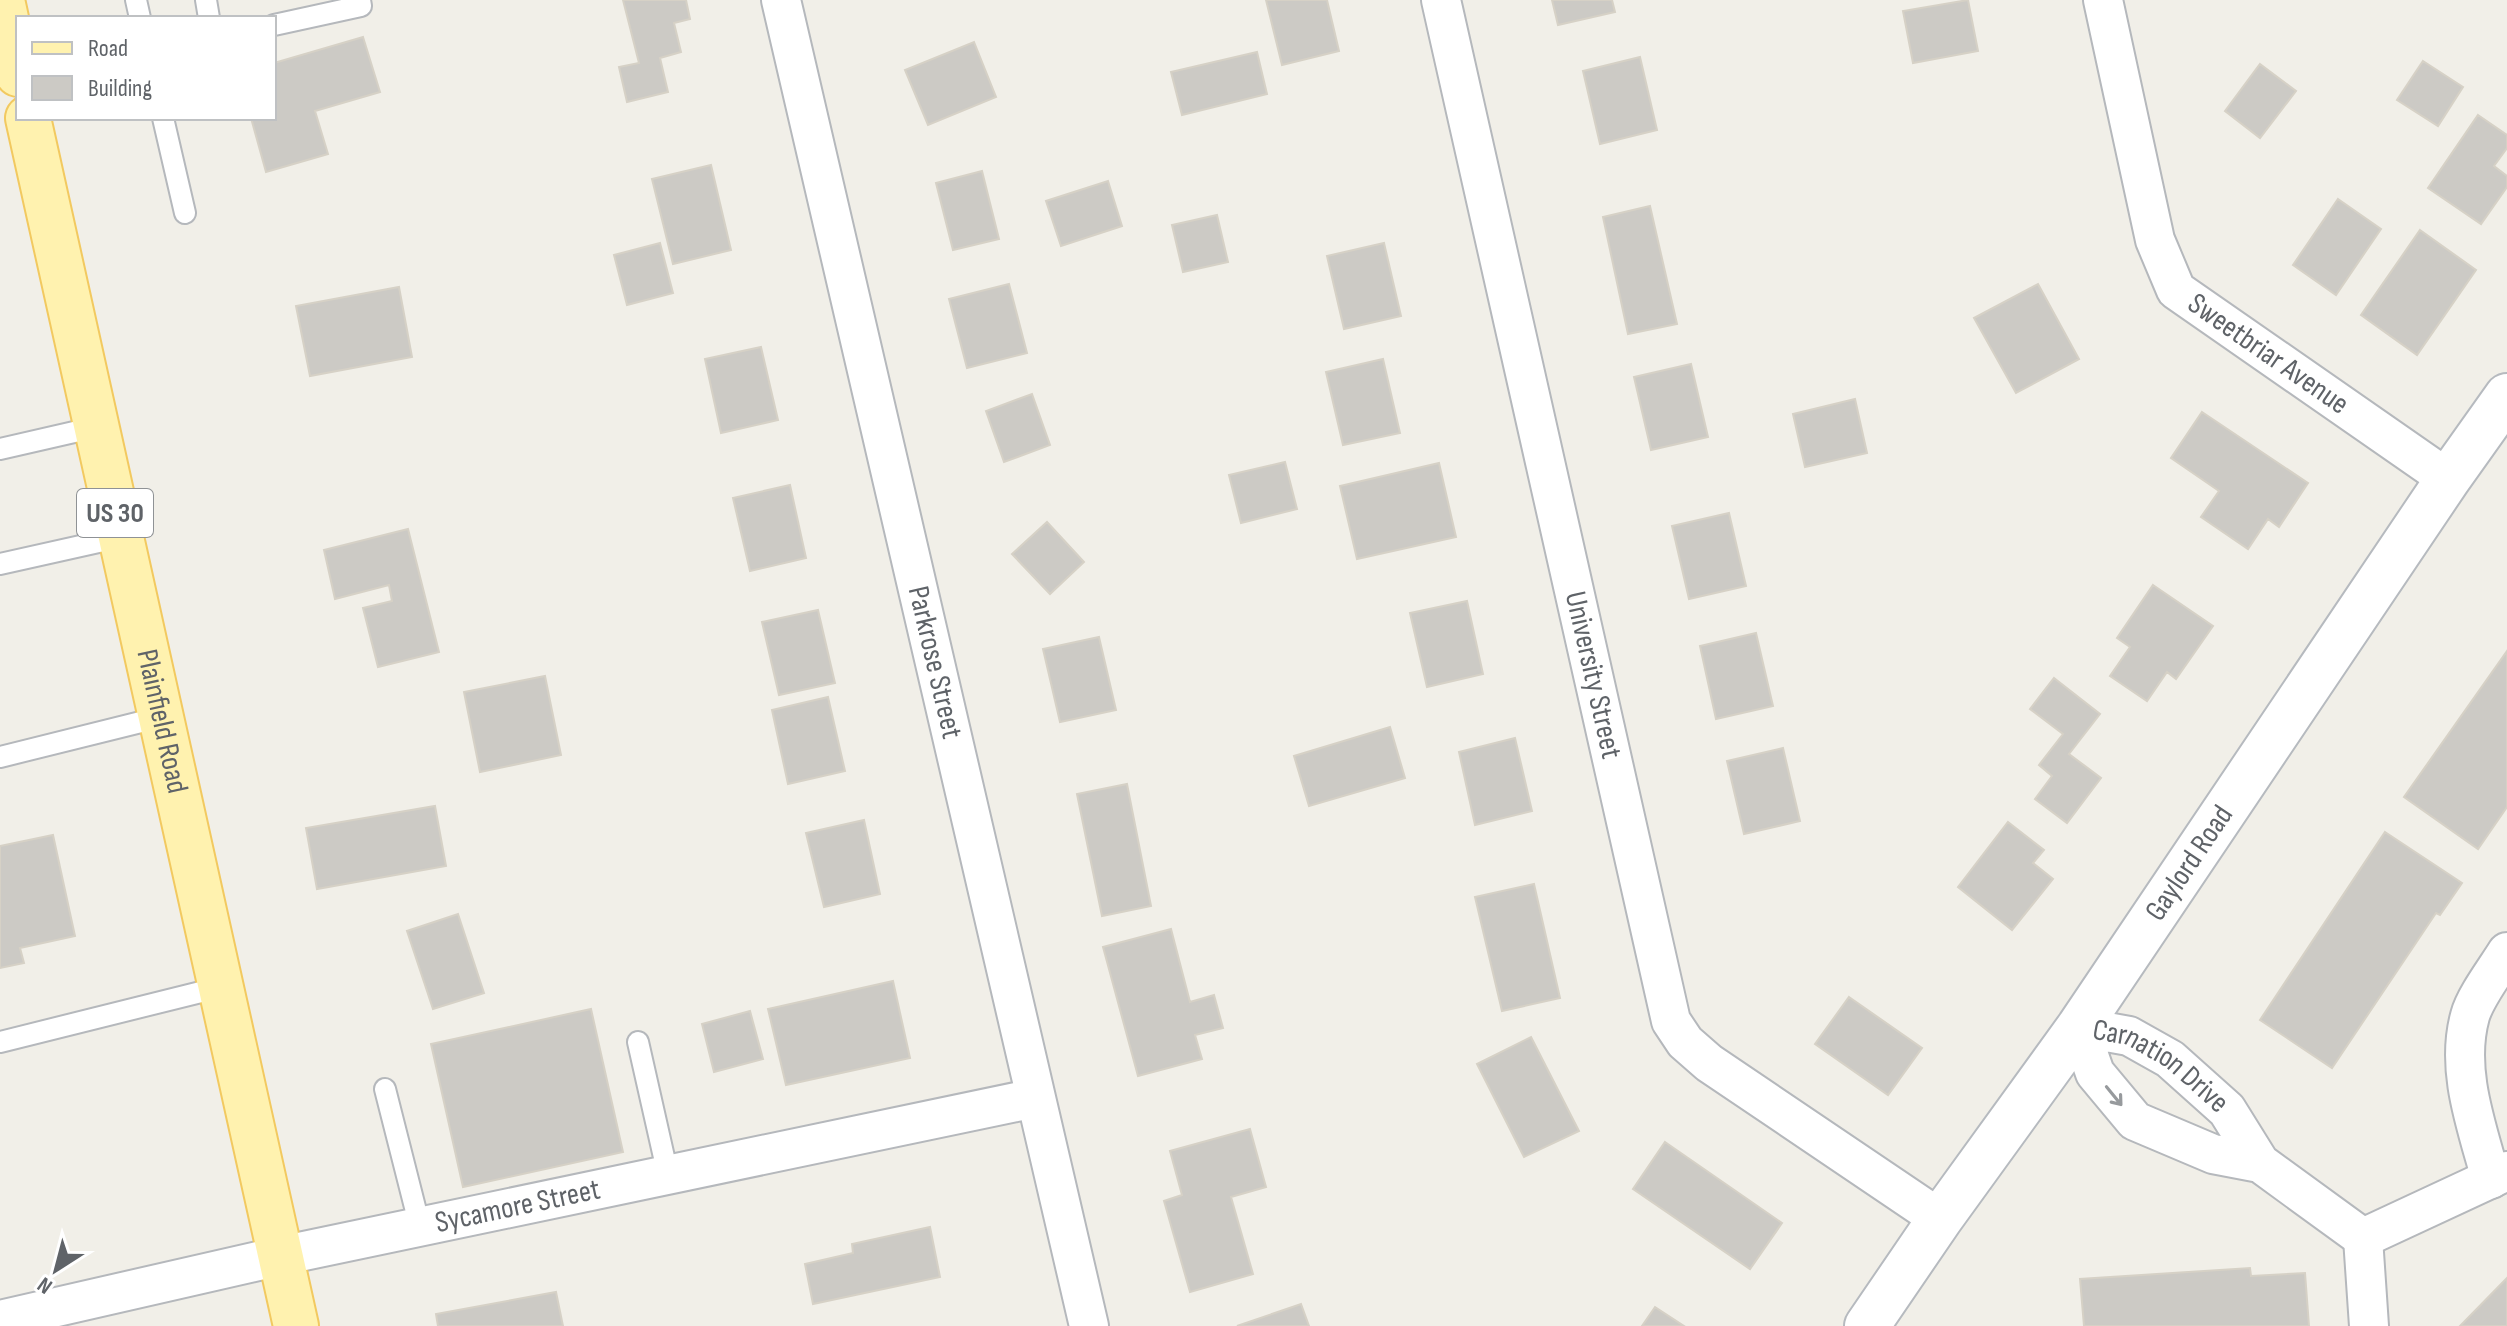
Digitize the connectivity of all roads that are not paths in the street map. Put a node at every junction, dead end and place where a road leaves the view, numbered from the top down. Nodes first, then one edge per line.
1 (360, 0) edge
2 (781, 0) edge
3 (1441, 0) edge
4 (2103, 0) edge
5 (5, 2) edge
6 (276, 25) edge
7 (16, 63) edge
8 (28, 120) edge
9 (163, 120) edge
10 (185, 213) dead end
11 (2507, 396) edge
12 (96, 427) junction
13 (0, 449) edge
14 (2448, 479) junction
15 (121, 537) junction
16 (0, 564) edge
17 (161, 717) junction
18 (0, 757) edge
19 (2507, 952) edge
20 (221, 987) junction
21 (2079, 1027) junction
22 (0, 1042) edge
23 (638, 1042) dead end
24 (385, 1089) dead end
25 (1035, 1098) junction
26 (2260, 1163) junction
27 (668, 1175) junction
28 (2499, 1175) edge
29 (1940, 1219) junction
30 (420, 1227) junction
31 (2363, 1238) junction
32 (280, 1256) junction
33 (0, 1320) edge
34 (296, 1326) edge
35 (1089, 1326) edge
36 (1867, 1326) edge
37 (2369, 1326) edge

1 - 6 lane
2 - 25 street, Parkrose Street
3 - 29 street, University Street
4 - 14 street, Sweetbriar Avenue
5 - 7 main road
8 - 12 main road, Plainfield Road / US 30
9 - 10 lane
11 - 14 street, Gaylord Road
12 - 13 lane
12 - 15 main road, Plainfield Road / US 30
14 - 21 street, Gaylord Road
15 - 16 lane
15 - 17 main road, Plainfield Road / US 30
17 - 18 lane
17 - 20 main road, Plainfield Road / US 30
19 - 28 street
20 - 22 lane
20 - 32 main road, Plainfield Road / US 30
21 - 26 street, Carnation Drive
21 -> 26 street, Carnation Drive
21 - 29 street, Gaylord Road
23 - 27 lane
24 - 30 lane
25 - 27 street, Sycamore Street
25 - 35 street, Parkrose Street
26 - 31 street, Carnation Drive
27 - 30 street, Sycamore Street
28 - 31 street
29 - 36 street, Gaylord Road
30 - 32 street, Sycamore Street
31 - 37 street
32 - 33 street, Sycamore Street
32 - 34 main road, Plainfield Road / US 30

